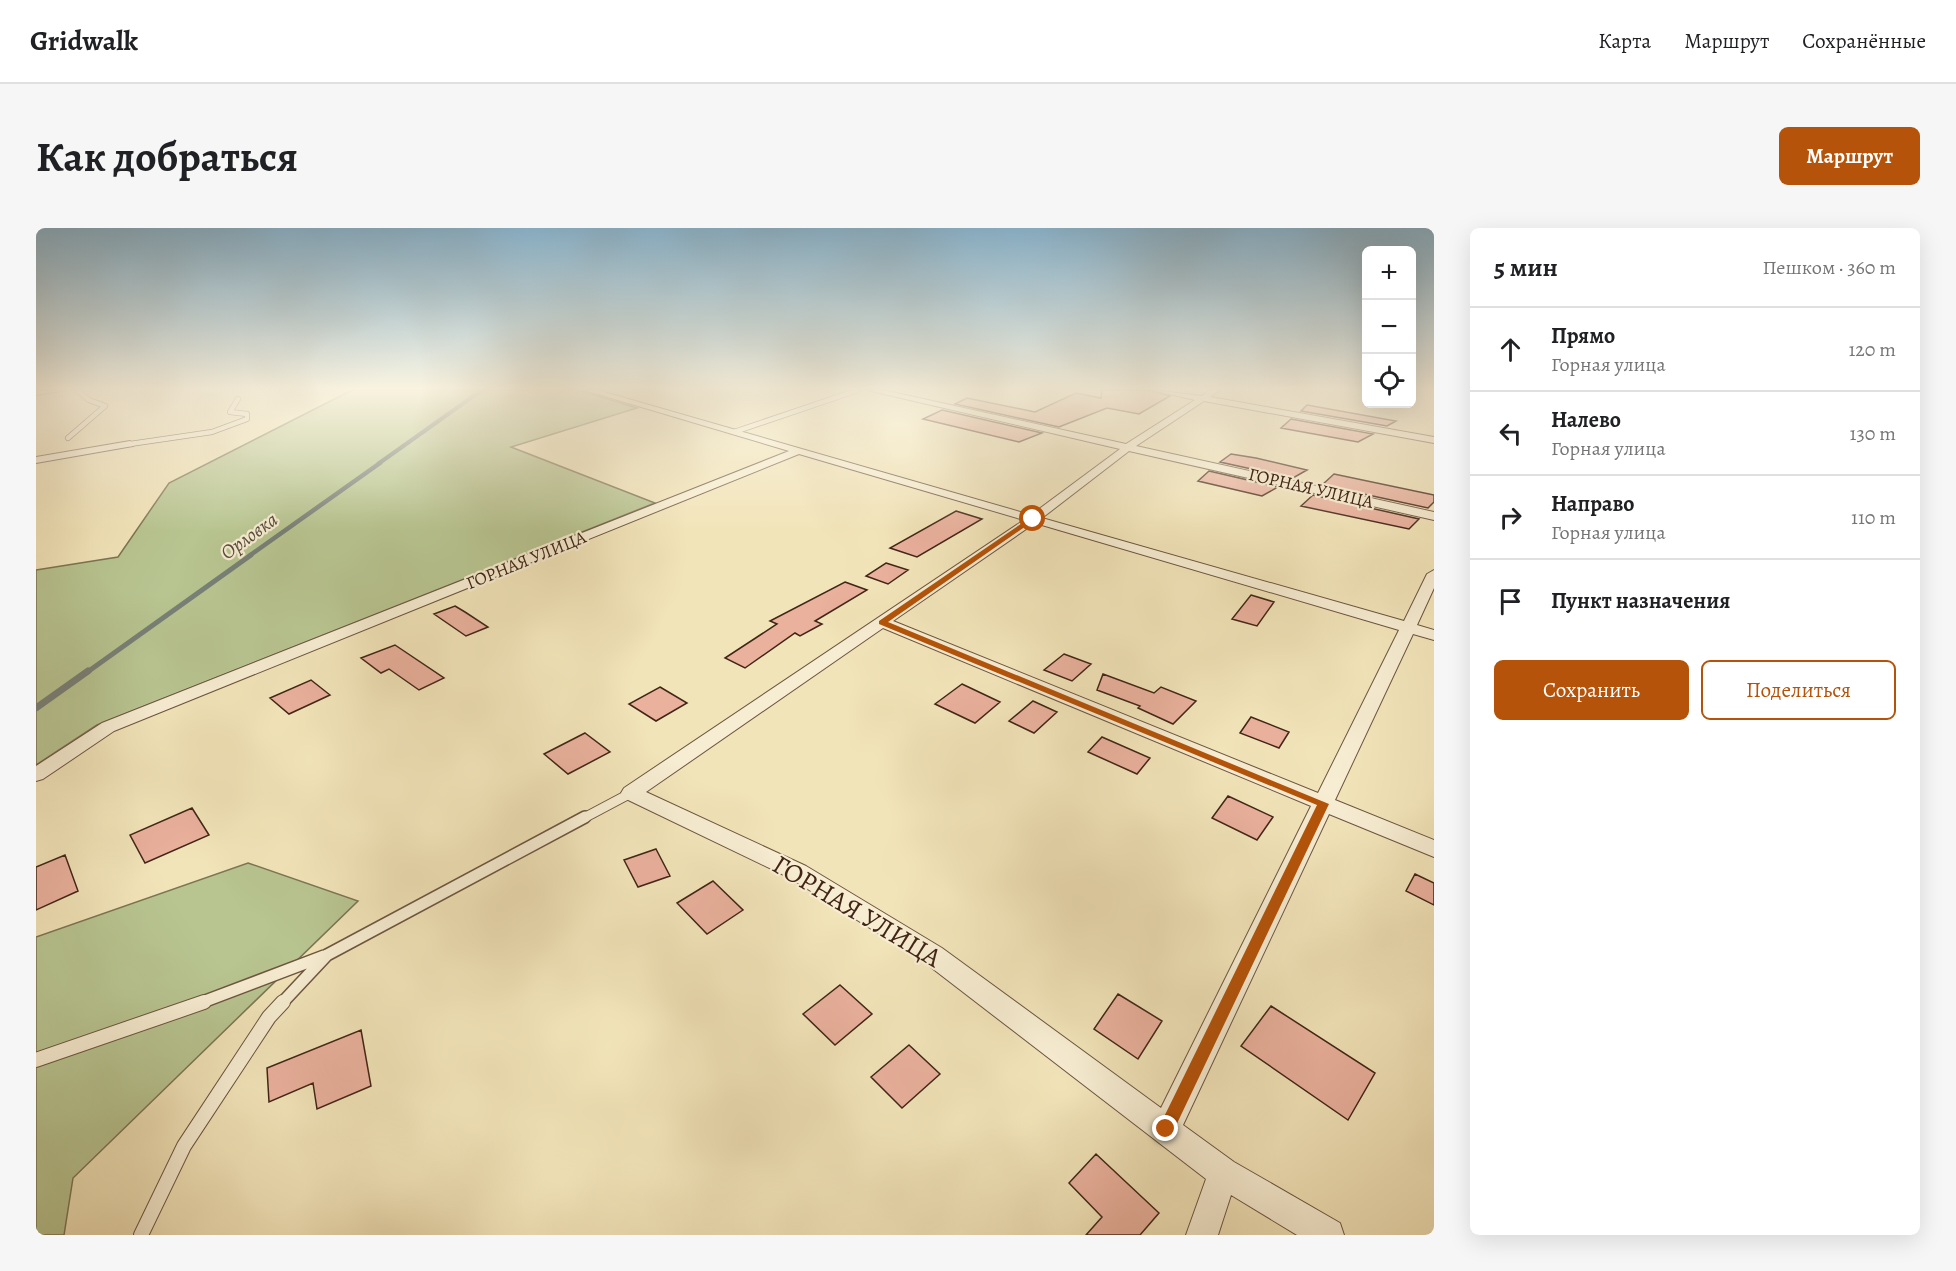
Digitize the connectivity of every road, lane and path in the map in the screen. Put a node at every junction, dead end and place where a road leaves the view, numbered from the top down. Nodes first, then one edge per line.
1 (178, 437) edge
2 (751, 437) edge
3 (1083, 437) edge
4 (1144, 437) edge
5 (1417, 437) edge
6 (1434, 440) edge
7 (130, 444) joint
8 (1128, 447) junction
9 (799, 451) junction
10 (36, 460) edge
11 (1434, 516) edge
12 (1033, 519) junction
13 (1434, 574) edge
14 (882, 622) junction
15 (1408, 628) junction
16 (1434, 635) edge
17 (36, 775) edge
18 (631, 793) junction
19 (1324, 804) junction
20 (1434, 849) edge
21 (327, 955) junction
22 (36, 1060) edge
23 (1166, 1129) junction
24 (1223, 1173) junction
25 (141, 1235) edge
26 (1202, 1235) edge
27 (1328, 1235) edge

1 - 7 lane
2 - 9 street
3 - 8 street, ГОРНАЯ УЛИЦА
4 - 8 street
5 - 6 street
7 - 10 street
8 - 11 street, ГОРНАЯ УЛИЦА
8 - 12 street
9 - 12 street
9 - 17 street, ГОРНАЯ УЛИЦА
12 - 14 street
12 - 15 street
13 - 15 street
14 - 18 street
14 - 19 street
15 - 16 street
15 - 19 street
18 - 21 lane
18 - 23 street, ГОРНАЯ УЛИЦА
19 - 20 street
19 - 23 street
21 - 22 lane
21 - 25 lane
23 - 24 street, ГОРНАЯ УЛИЦА
24 - 26 street
24 - 27 street, ГОРНАЯ УЛИЦА

